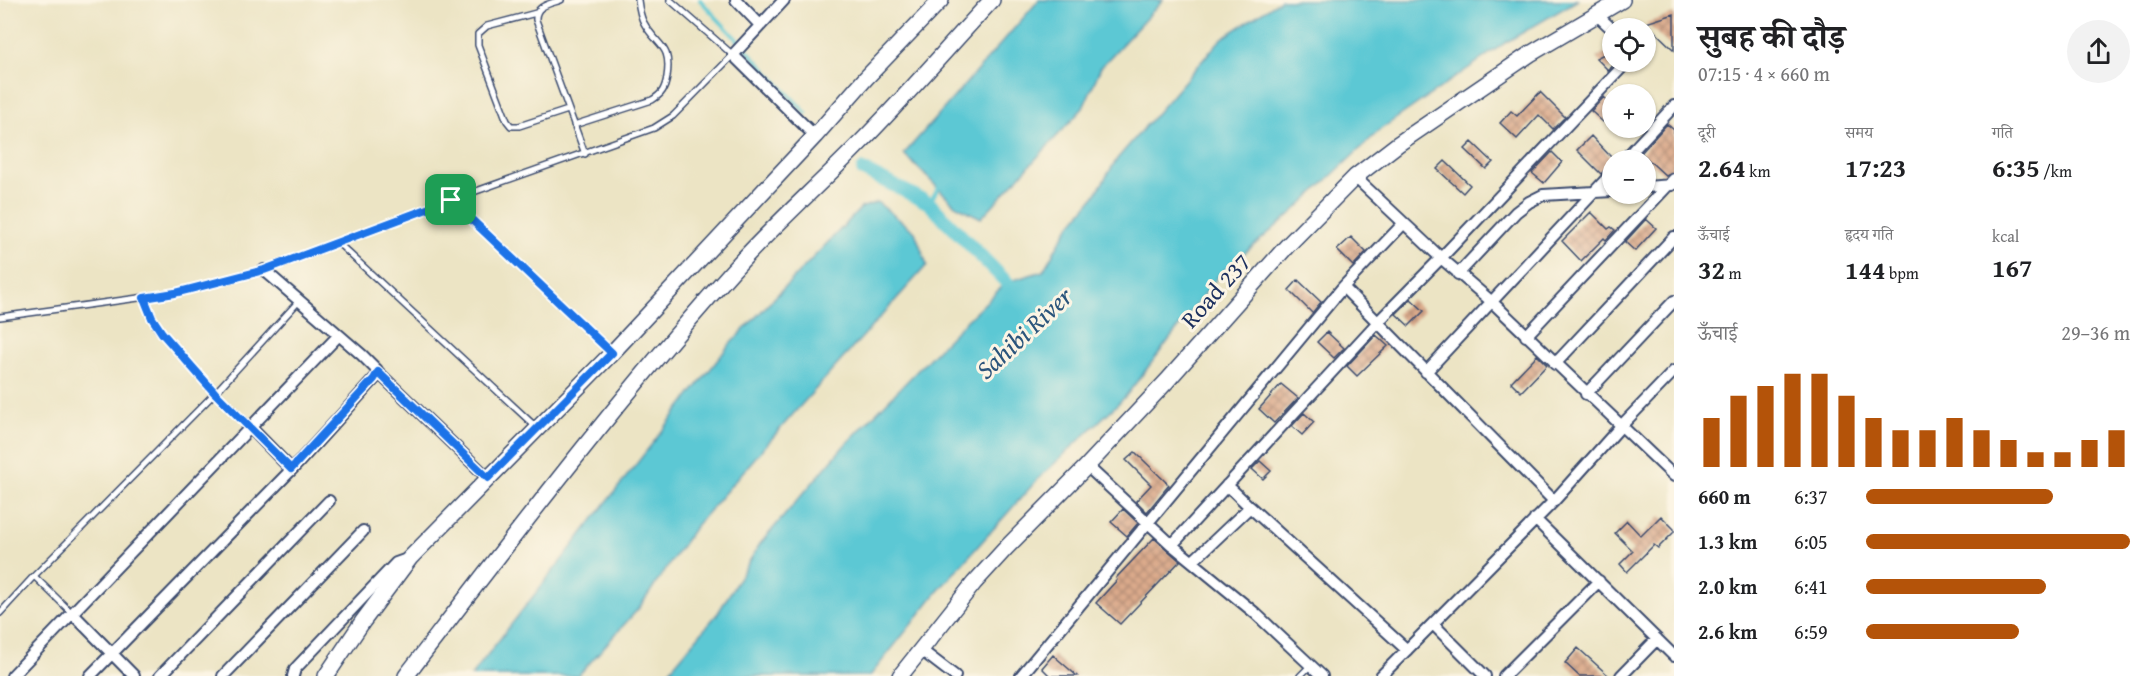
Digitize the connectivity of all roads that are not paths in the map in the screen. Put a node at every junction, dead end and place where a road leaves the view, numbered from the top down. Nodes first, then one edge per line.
1 (561, 0) edge
2 (638, 0) edge
3 (670, 0) edge
4 (736, 0) edge
5 (784, 0) edge
6 (941, 0) edge
7 (992, 0) edge
8 (1622, 0) edge
9 (536, 13) junction
10 (1597, 15) junction
11 (1602, 20) edge
12 (757, 29) junction
13 (737, 51) junction
14 (1618, 72) edge
15 (1674, 106) edge
16 (568, 110) junction
17 (574, 125) junction
18 (815, 136) junction
19 (1633, 150) edge
20 (585, 154) junction
21 (1355, 177) junction
22 (1602, 184) edge
23 (1673, 185) edge
24 (1656, 186) edge
25 (1602, 191) edge
26 (1595, 192) junction
27 (451, 200) junction
28 (1404, 223) junction
29 (1674, 237) edge
30 (337, 242) junction
31 (1441, 258) junction
32 (264, 270) junction
33 (1458, 273) junction
34 (1343, 287) junction
35 (144, 298) junction
36 (299, 301) junction
37 (1674, 301) edge
38 (1492, 302) junction
39 (0, 317) edge
40 (1378, 322) junction
41 (339, 335) junction
42 (1526, 336) junction
43 (612, 353) junction
44 (1555, 364) junction
45 (1674, 371) edge
46 (378, 372) junction
47 (1426, 372) junction
48 (215, 393) junction
49 (1586, 394) junction
50 (1621, 426) junction
51 (251, 428) junction
52 (538, 428) junction
53 (1087, 466) junction
54 (291, 469) junction
55 (1674, 476) edge
56 (488, 478) junction
57 (1227, 485) junction
58 (329, 501) dead end
59 (1554, 501) junction
60 (1250, 507) junction
61 (1535, 519) junction
62 (1148, 524) junction
63 (363, 531) dead end
64 (1172, 545) junction
65 (410, 558) junction
66 (1193, 561) junction
67 (34, 576) junction
68 (1599, 581) junction
69 (0, 613) edge
70 (73, 614) junction
71 (1433, 624) junction
72 (1657, 639) junction
73 (921, 650) junction
74 (1407, 650) junction
75 (111, 654) junction
76 (1674, 656) edge
77 (1311, 665) junction
78 (12, 676) edge
79 (90, 676) edge
80 (134, 676) edge
81 (160, 676) edge
82 (223, 676) edge
83 (292, 676) edge
84 (326, 676) edge
85 (406, 676) edge
86 (900, 676) edge
87 (955, 676) edge
88 (1021, 676) edge
89 (1300, 676) edge
90 (1322, 676) edge
91 (1381, 676) edge
92 (1485, 676) edge
93 (1504, 676) edge
94 (1621, 676) edge

1 - 9 lane
2 - 17 lane
3 - 13 lane
4 - 12 street
5 - 12 street
6 - 18 street
7 - 85 street
8 - 10 street, Road 237
9 - 16 lane
9 - 16 lane
10 - 11 street
10 - 21 street, Road 237
12 - 13 street
13 - 18 street
13 - 20 lane
14 - 31 street
15 - 19 street
16 - 17 lane
17 - 20 lane
18 - 43 street
20 - 27 lane
21 - 28 street
21 - 53 street, Road 237
22 - 26 street
23 - 24 street
23 - 42 street
25 - 26 street
26 - 33 street
26 - 38 street
27 - 30 lane
27 - 43 lane
28 - 31 street
28 - 34 street
29 - 44 street
30 - 32 lane
30 - 52 lane
31 - 33 street
31 - 40 street
32 - 35 lane
32 - 36 street
33 - 38 street
34 - 40 street
34 - 62 street
35 - 39 lane
35 - 48 lane
36 - 41 street
36 - 48 lane
37 - 49 street
38 - 42 street
38 - 47 street
40 - 47 street
40 - 57 street
41 - 46 street
41 - 51 street
42 - 44 street
43 - 52 street
44 - 49 street
45 - 50 street
46 - 54 street
46 - 56 street
47 - 59 street
48 - 51 lane
48 - 67 lane
49 - 50 street
50 - 55 street
50 - 59 street
51 - 54 street
51 - 70 street
52 - 56 street
53 - 62 street
53 - 73 street, Road 237
54 - 75 street
56 - 65 street
57 - 60 street
57 - 64 street
58 - 81 street
59 - 61 street
60 - 66 street
60 - 74 street
61 - 68 street
61 - 71 street
62 - 64 street
62 - 88 street
63 - 82 street
64 - 66 street
65 - 83 street
65 - 84 street
66 - 77 street
67 - 69 lane
67 - 70 lane
68 - 72 street
68 - 93 street
70 - 75 street
70 - 78 street
71 - 74 street
71 - 92 street
72 - 76 street
72 - 94 street
73 - 86 street, Road 237
73 - 87 street
74 - 91 street
75 - 79 street
75 - 80 street
77 - 89 lane
77 - 90 street

